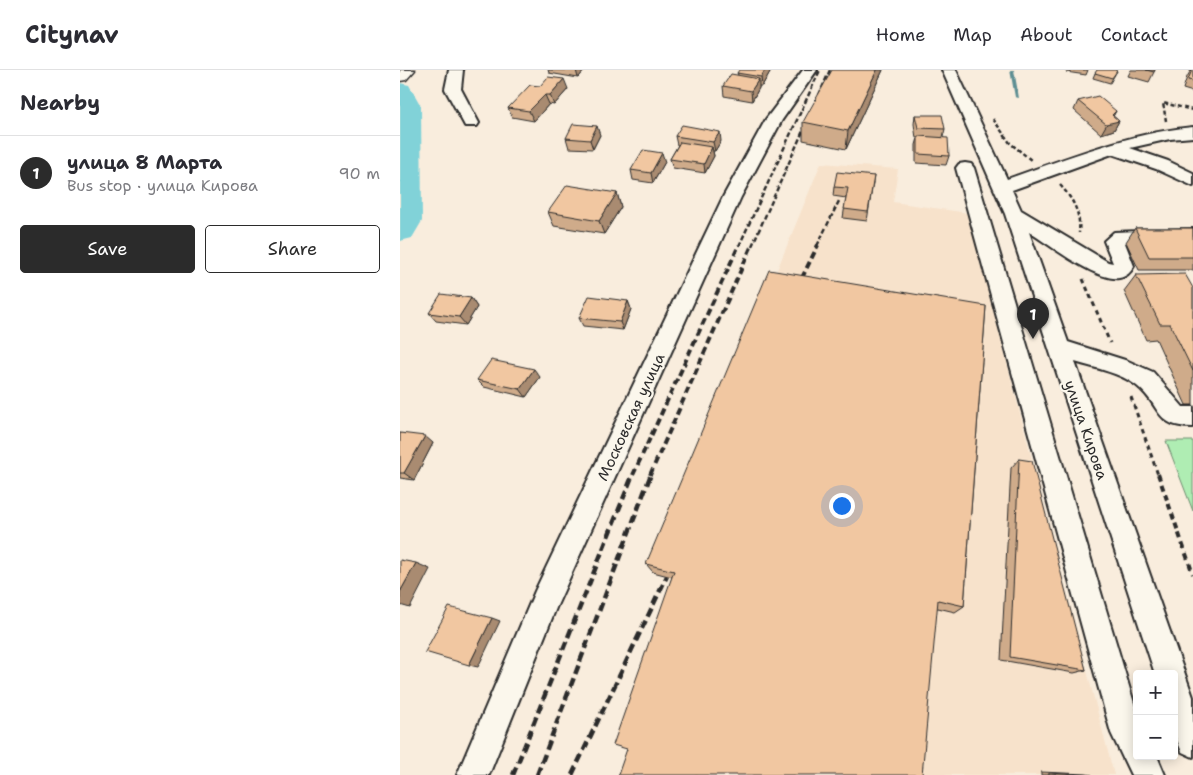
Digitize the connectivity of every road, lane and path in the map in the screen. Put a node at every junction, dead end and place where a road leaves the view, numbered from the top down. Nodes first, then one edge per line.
1 (407, 70) edge
2 (456, 70) edge
3 (810, 70) edge
4 (949, 70) edge
5 (400, 76) edge
6 (993, 118) dead end
7 (471, 123) dead end
8 (1193, 132) edge
9 (1115, 149) junction
10 (965, 168) dead end
11 (1048, 172) junction
12 (1193, 180) edge
13 (1002, 187) junction
14 (1014, 214) junction
15 (1193, 236) edge
16 (1058, 348) junction
17 (1193, 417) edge
18 (1169, 670) edge
19 (1178, 698) edge
20 (1193, 741) edge
21 (1133, 744) edge
22 (1141, 760) edge
23 (473, 775) edge
24 (1149, 775) edge

1 - 5 main road
2 - 7 street
3 - 23 street, Московская улица
4 - 13 street, улица Кирова
6 - 11 path
8 - 9 street
9 - 11 street
9 - 12 street
10 - 21 street
11 - 13 street
13 - 14 street, улица Кирова
14 - 15 street
14 - 16 street, улица Кирова
16 - 17 street
16 - 18 street, улица Кирова
19 - 20 street
22 - 24 street

